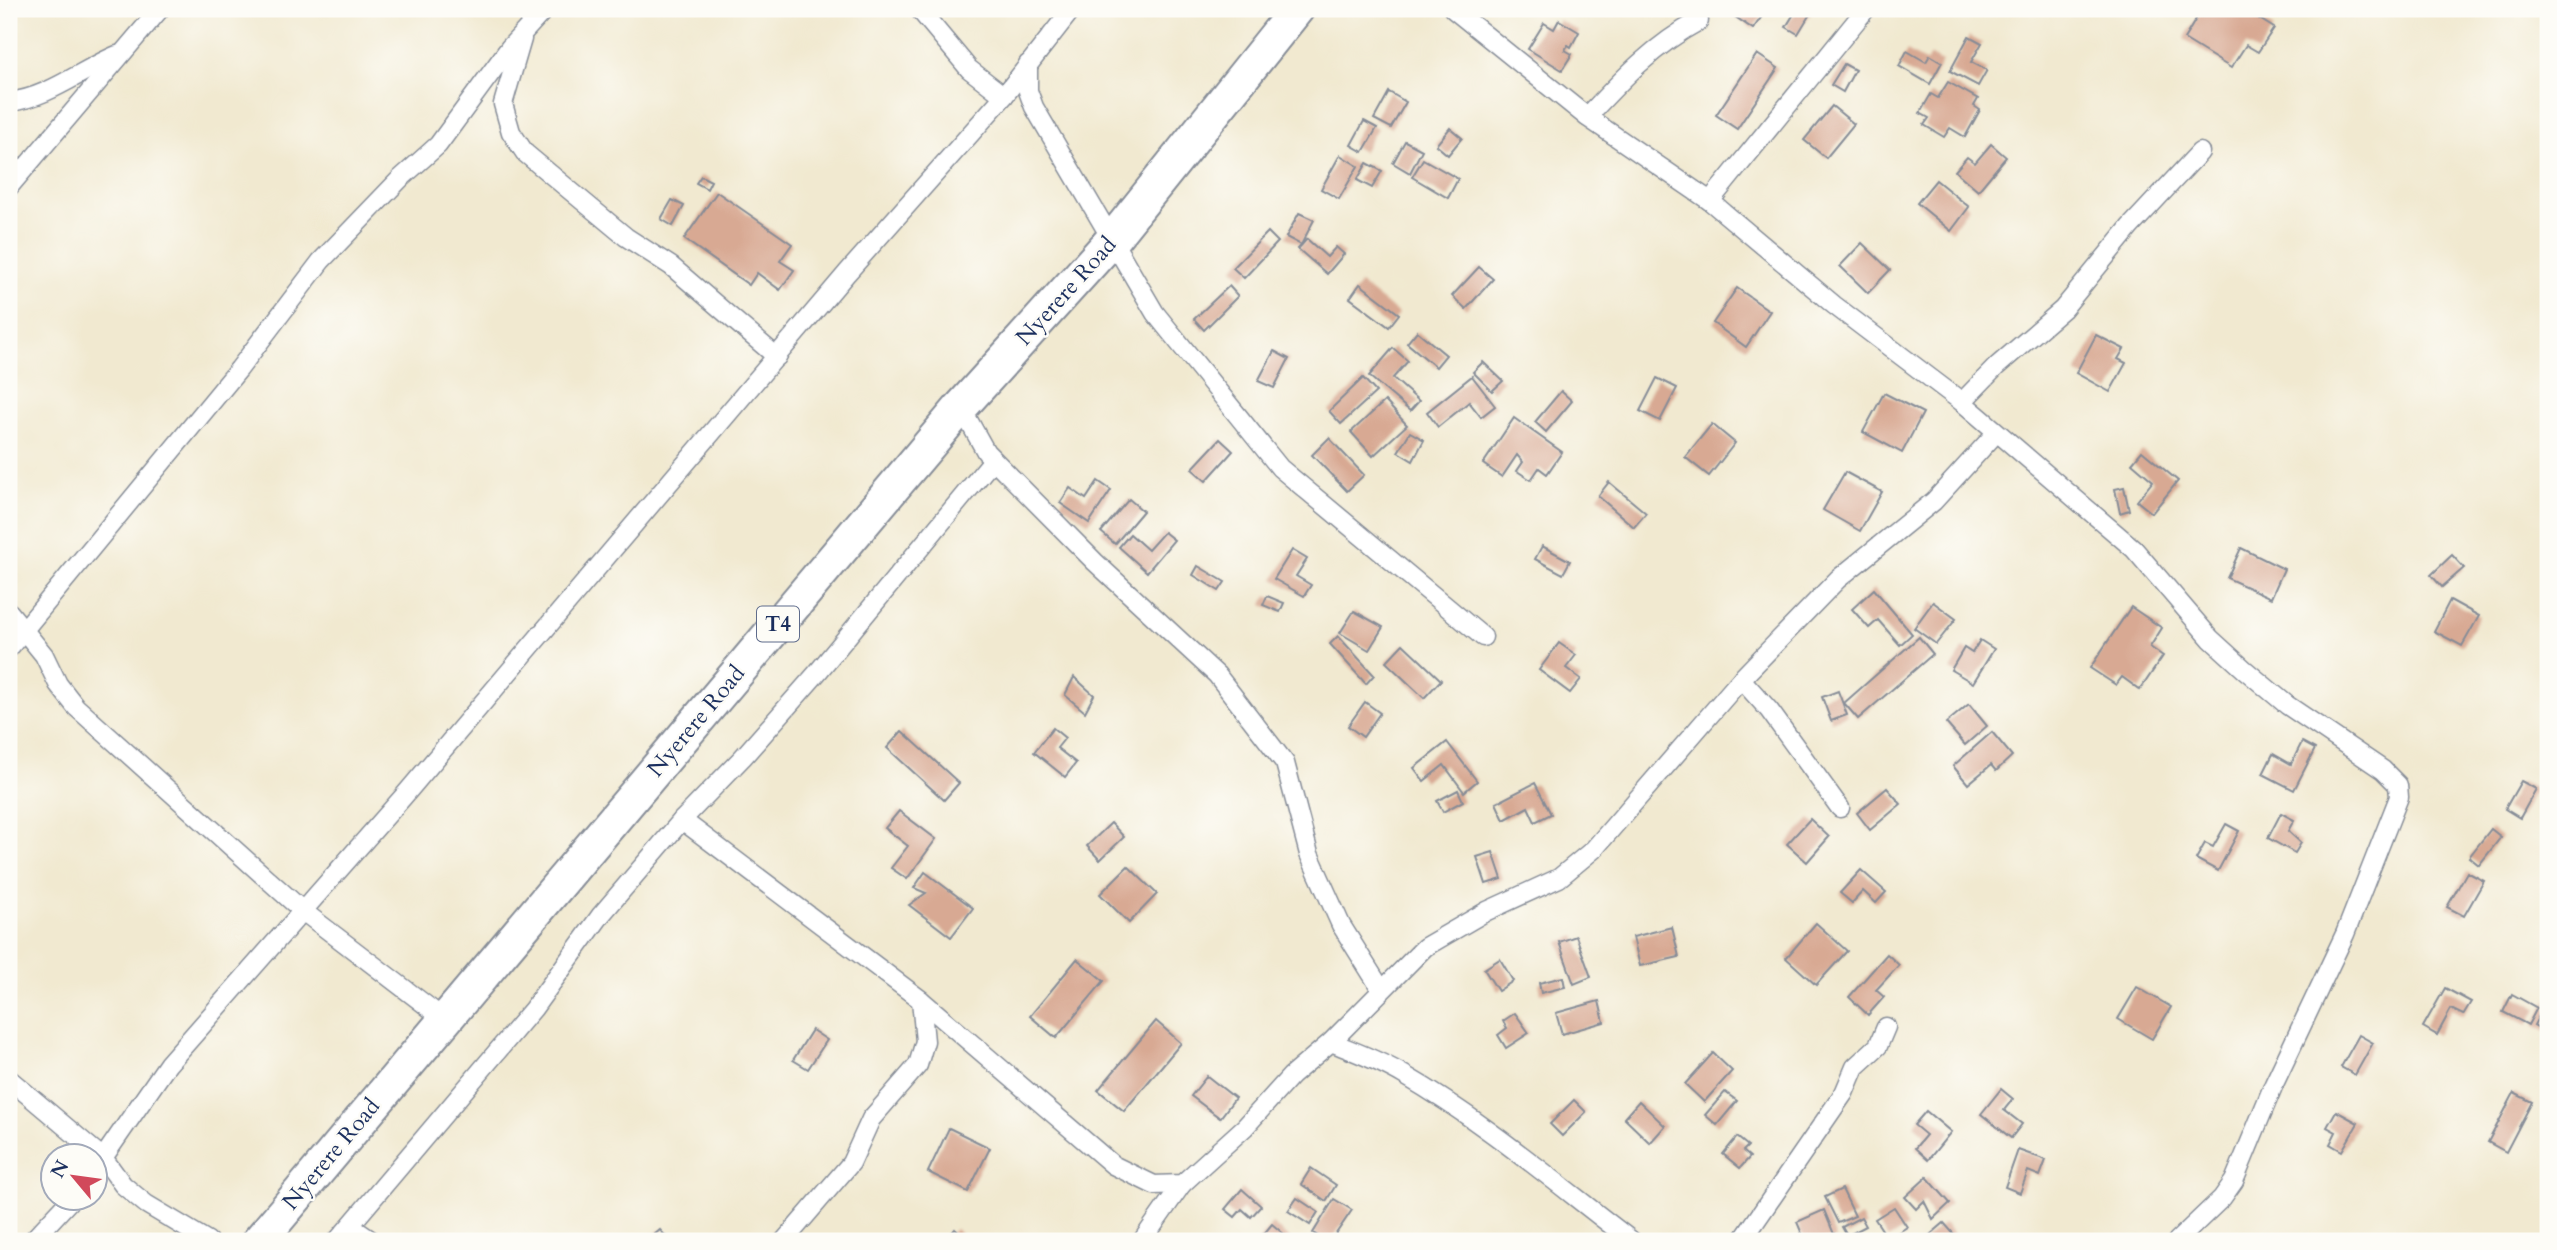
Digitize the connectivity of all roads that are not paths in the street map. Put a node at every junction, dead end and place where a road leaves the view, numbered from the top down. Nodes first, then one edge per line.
1 (160, 9) edge
2 (545, 9) edge
3 (919, 9) edge
4 (1072, 9) edge
5 (1297, 9) edge
6 (1453, 9) edge
7 (1866, 9) edge
8 (1699, 21) dead end
9 (524, 32) junction
10 (122, 53) junction
11 (1028, 64) junction
12 (1004, 96) junction
13 (9, 102) edge
14 (1587, 117) junction
15 (2200, 152) dead end
16 (9, 187) edge
17 (1710, 201) junction
18 (1111, 241) junction
19 (777, 357) junction
20 (1962, 402) junction
21 (961, 407) junction
22 (1996, 433) junction
23 (993, 460) junction
24 (9, 612) edge
25 (24, 631) junction
26 (1483, 637) dead end
27 (9, 648) edge
28 (1741, 679) junction
29 (1840, 808) dead end
30 (682, 820) junction
31 (304, 912) junction
32 (1381, 989) junction
33 (920, 1000) junction
34 (444, 1019) junction
35 (1886, 1027) dead end
36 (1331, 1042) junction
37 (9, 1079) edge
38 (75, 1142) edge
39 (108, 1152) edge
40 (108, 1172) edge
41 (1182, 1184) junction
42 (59, 1212) edge
43 (350, 1226) junction
44 (32, 1241) edge
45 (208, 1241) edge
46 (259, 1241) edge
47 (337, 1241) edge
48 (372, 1241) edge
49 (784, 1241) edge
50 (1142, 1241) edge
51 (1632, 1241) edge
52 (1742, 1241) edge
53 (2177, 1241) edge

1 - 10 street
2 - 9 street
3 - 12 street
4 - 11 street
5 - 18 highway, Nyerere Road / T4
6 - 14 street
7 - 17 street
8 - 14 street
9 - 19 street
9 - 25 street
10 - 13 street
10 - 16 street
11 - 12 street
11 - 18 street
12 - 19 street
14 - 17 street
15 - 20 street
17 - 20 street
18 - 21 highway, Nyerere Road / T4
18 - 26 street
19 - 31 street
20 - 22 street
21 - 23 street
21 - 34 highway, Nyerere Road / T4
22 - 28 street
22 - 53 street
23 - 30 street
23 - 32 street
24 - 25 street
25 - 27 street
25 - 31 street
28 - 29 street
28 - 32 street
30 - 33 street
30 - 43 street
31 - 34 street
31 - 39 street
32 - 36 street
33 - 41 street
33 - 49 street
34 - 46 highway, Nyerere Road / T4
35 - 52 street
36 - 41 street
36 - 51 street
37 - 38 street
40 - 45 street
41 - 50 street
42 - 44 street
43 - 47 street
43 - 48 street

